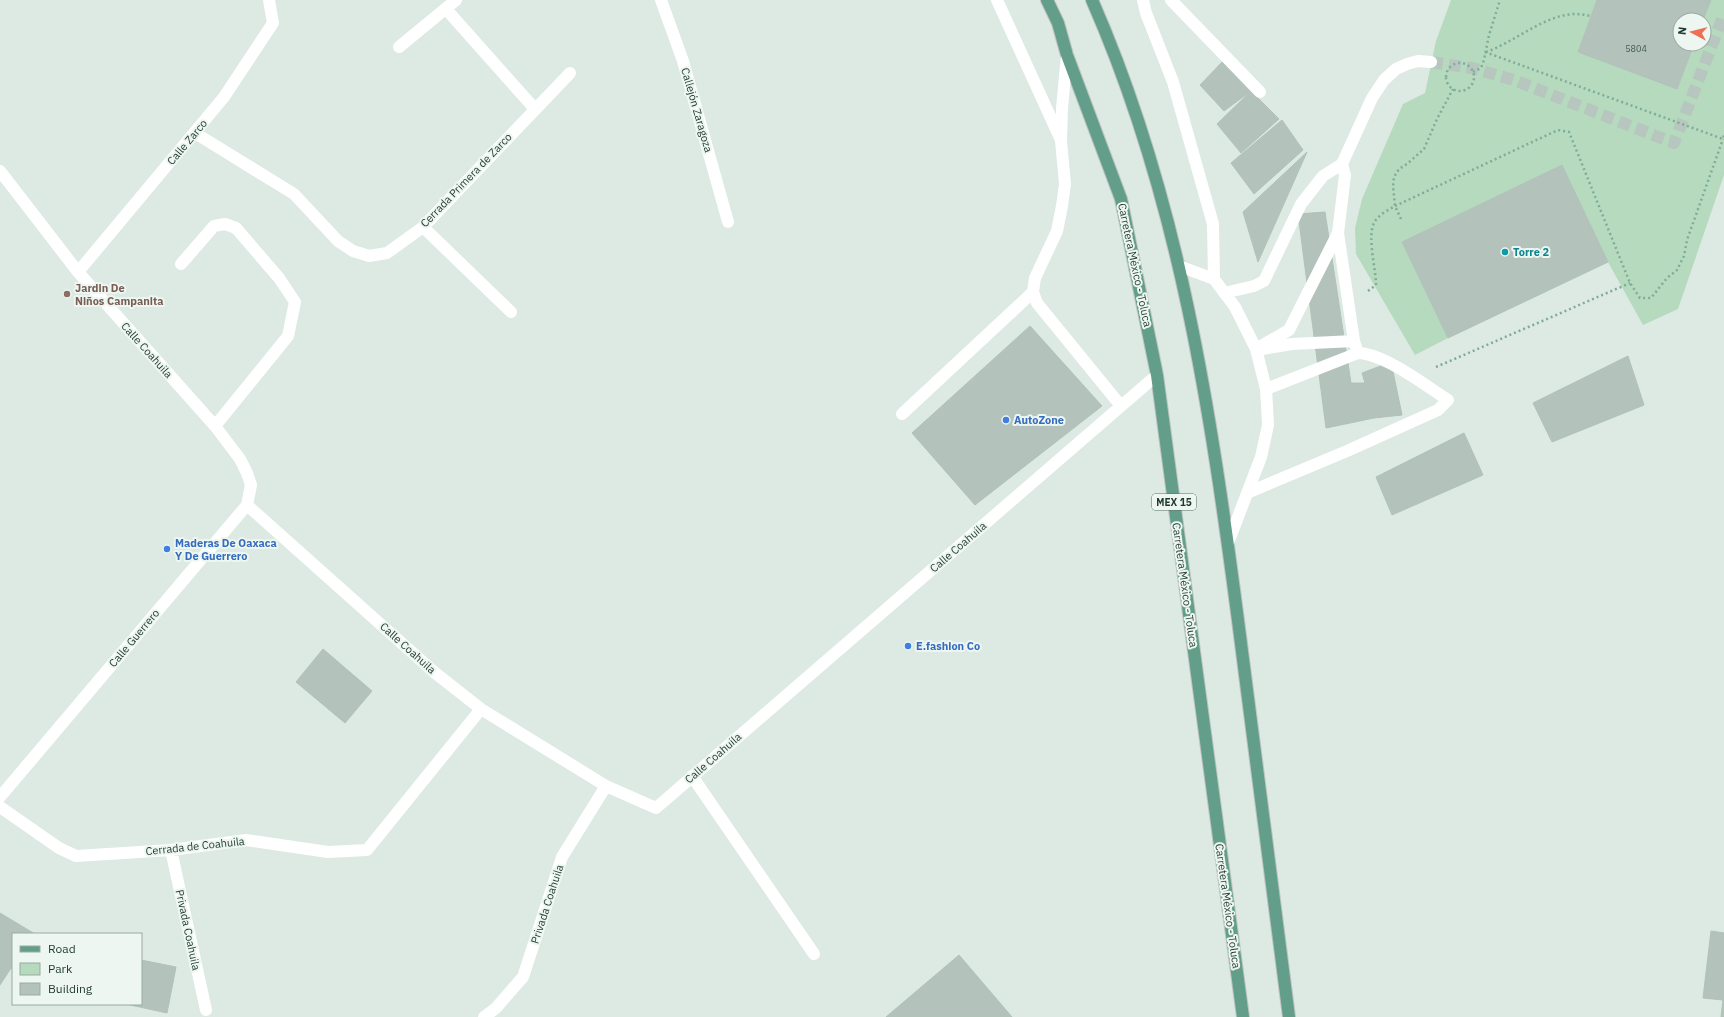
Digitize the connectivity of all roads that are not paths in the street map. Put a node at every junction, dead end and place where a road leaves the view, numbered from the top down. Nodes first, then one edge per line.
1 (269, 0) edge
2 (456, 0) edge
3 (661, 0) edge
4 (997, 0) edge
5 (1047, 0) edge
6 (1092, 0) edge
7 (1143, 0) edge
8 (1171, 0) edge
9 (446, 9) junction
10 (399, 47) dead end
11 (1067, 55) junction
12 (1430, 62) tunnel mouth
13 (570, 73) dead end
14 (1260, 92) dead end
15 (535, 109) junction
16 (195, 133) junction
17 (1061, 141) junction
18 (1342, 164) junction
19 (0, 171) edge
20 (728, 222) dead end
21 (423, 227) junction
22 (1338, 233) junction
23 (181, 264) dead end
24 (1179, 266) junction
25 (78, 272) junction
26 (1214, 279) junction
27 (1033, 292) junction
28 (1224, 293) junction
29 (511, 312) dead end
30 (1354, 341) junction
31 (1256, 349) junction
32 (1358, 353) junction
33 (1157, 375) junction
34 (1266, 389) junction
35 (1121, 406) junction
36 (902, 414) dead end
37 (215, 426) junction
38 (248, 473) joint
39 (1247, 493) junction
40 (247, 505) junction
41 (1228, 544) junction
42 (481, 709) junction
43 (692, 776) junction
44 (606, 786) junction
45 (0, 797) edge
46 (0, 807) edge
47 (171, 850) junction
48 (814, 954) dead end
49 (206, 1010) dead end
50 (484, 1017) edge
51 (1243, 1017) edge
52 (1289, 1017) edge

1 - 16 street, Calle Zarco
2 - 9 street
3 - 20 street, Callejón Zaragoza
4 - 17 street
5 - 11 main road, Carretera México - Toluca / MEX 15
6 - 24 main road
7 - 26 street
8 - 14 street
9 - 10 street
9 - 15 street
11 - 17 street
11 - 33 main road, Carretera México - Toluca / MEX 15
12 - 18 street
13 - 15 street, Cerrada Primera de Zarco
15 - 21 street, Cerrada Primera de Zarco
16 - 21 street, Cerrada Primera de Zarco
16 - 25 street, Calle Zarco
17 - 27 street
18 - 22 street
18 - 28 street
19 - 25 street, Calle Coahuila
21 - 29 street
22 - 30 street
22 - 31 street
23 - 37 street
24 - 26 street
24 - 41 main road
25 - 37 street, Calle Coahuila
26 - 28 street
27 - 35 street
27 - 36 street
28 - 31 street
30 - 31 street
30 - 32 street
31 - 34 street
32 - 34 street
32 - 39 street
33 - 35 street, Calle Coahuila
33 - 51 main road, Carretera México - Toluca / MEX 15
34 - 39 street
35 - 43 street, Calle Coahuila
37 - 38 street, Calle Coahuila
38 - 40 street, Calle Guerrero
39 - 41 street
40 - 42 street, Calle Coahuila
40 - 45 street, Calle Guerrero
41 - 52 main road
42 - 44 street, Calle Coahuila
42 - 47 street, Cerrada de Coahuila
43 - 44 street, Calle Coahuila
43 - 48 street
44 - 50 street, Privada Coahuila
46 - 47 street, Cerrada de Coahuila
47 - 49 street, Privada Coahuila

